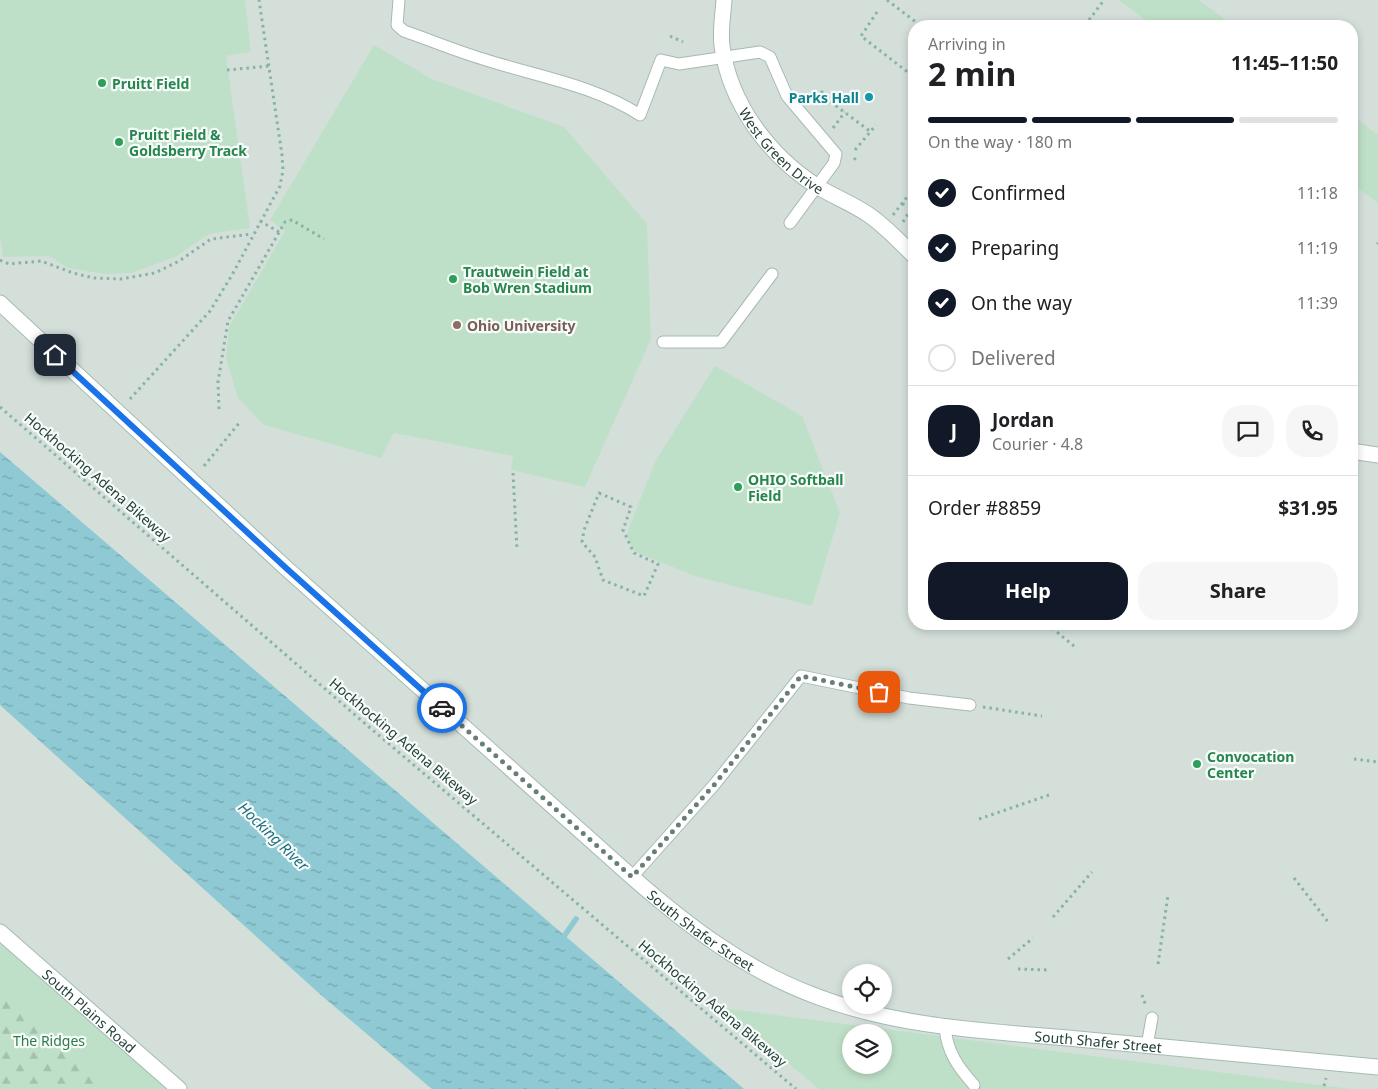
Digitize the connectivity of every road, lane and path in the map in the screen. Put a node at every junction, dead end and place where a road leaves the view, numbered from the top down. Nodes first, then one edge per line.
1 (259, 0) edge
2 (399, 0) edge
3 (724, 0) edge
4 (887, 0) edge
5 (1104, 0) edge
6 (877, 12) dead end
7 (913, 20) edge
8 (1089, 20) dead end
9 (670, 36) dead end
10 (684, 42) dead end
11 (724, 59) junction
12 (269, 66) junction
13 (228, 70) dead end
14 (908, 72) edge
15 (825, 88) dead end
16 (820, 94) junction
17 (812, 106) dead end
18 (845, 112) junction
19 (876, 125) dead end
20 (833, 128) dead end
21 (871, 132) junction
22 (855, 150) dead end
23 (854, 158) dead end
24 (858, 162) dead end
25 (818, 186) junction
26 (908, 196) edge
27 (902, 204) junction
28 (908, 204) edge
29 (908, 214) edge
30 (892, 215) dead end
31 (260, 221) junction
32 (790, 223) dead end
33 (903, 223) dead end
34 (279, 232) junction
35 (252, 234) dead end
36 (324, 239) dead end
37 (908, 250) edge
38 (0, 260) edge
39 (772, 274) dead end
40 (0, 303) edge
41 (663, 342) dead end
42 (130, 399) dead end
43 (0, 407) edge
44 (219, 409) dead end
45 (240, 422) dead end
46 (1358, 452) edge
47 (1378, 455) edge
48 (204, 466) dead end
49 (512, 473) dead end
50 (582, 542) junction
51 (578, 544) dead end
52 (517, 550) dead end
53 (1054, 630) edge
54 (1074, 646) dead end
55 (970, 705) joint
56 (1042, 716) dead end
57 (1354, 759) dead end
58 (1378, 762) edge
59 (1049, 794) dead end
60 (979, 819) dead end
61 (1092, 872) dead end
62 (632, 877) junction
63 (1294, 878) dead end
64 (1168, 895) dead end
65 (1053, 917) dead end
66 (1329, 923) dead end
67 (0, 932) edge
68 (1033, 938) dead end
69 (1008, 959) dead end
70 (1158, 964) dead end
71 (1018, 969) dead end
72 (1049, 970) dead end
73 (1152, 1018) dead end
74 (945, 1027) junction
75 (1147, 1046) junction
76 (1378, 1067) edge
77 (974, 1086) dead end
78 (179, 1089) edge
79 (796, 1089) edge

1 - 12 path
2 - 11 lane
3 - 11 street, West Green Drive
4 - 7 path
5 - 8 path
6 - 14 path
9 - 10 path
11 - 25 street, West Green Drive
11 - 25 lane
12 - 13 path
12 - 31 path
15 - 16 path
16 - 17 path
16 - 18 path
18 - 20 path
18 - 21 path
19 - 21 path
21 - 22 path
23 - 24 path
25 - 32 lane
25 - 37 street, West Green Drive
26 - 27 path
27 - 28 path
27 - 30 path
29 - 33 path
31 - 34 path
31 - 42 path
34 - 36 path
34 - 44 path
35 - 38 path
39 - 41 lane
40 - 62 street, South Shafer Street
43 - 79 path, Hockhocking Adena Bikeway
45 - 48 path
46 - 47 street
49 - 52 path
50 - 50 path
50 - 51 path
53 - 54 path
55 - 56 path
55 - 62 lane
57 - 58 path
59 - 60 path
61 - 65 path
62 - 74 street, South Shafer Street
63 - 66 path
64 - 70 path
67 - 78 street, South Plains Road
68 - 69 path
71 - 72 path
73 - 75 lane
74 - 75 street, South Shafer Street
74 - 77 lane
75 - 76 street, South Shafer Street

